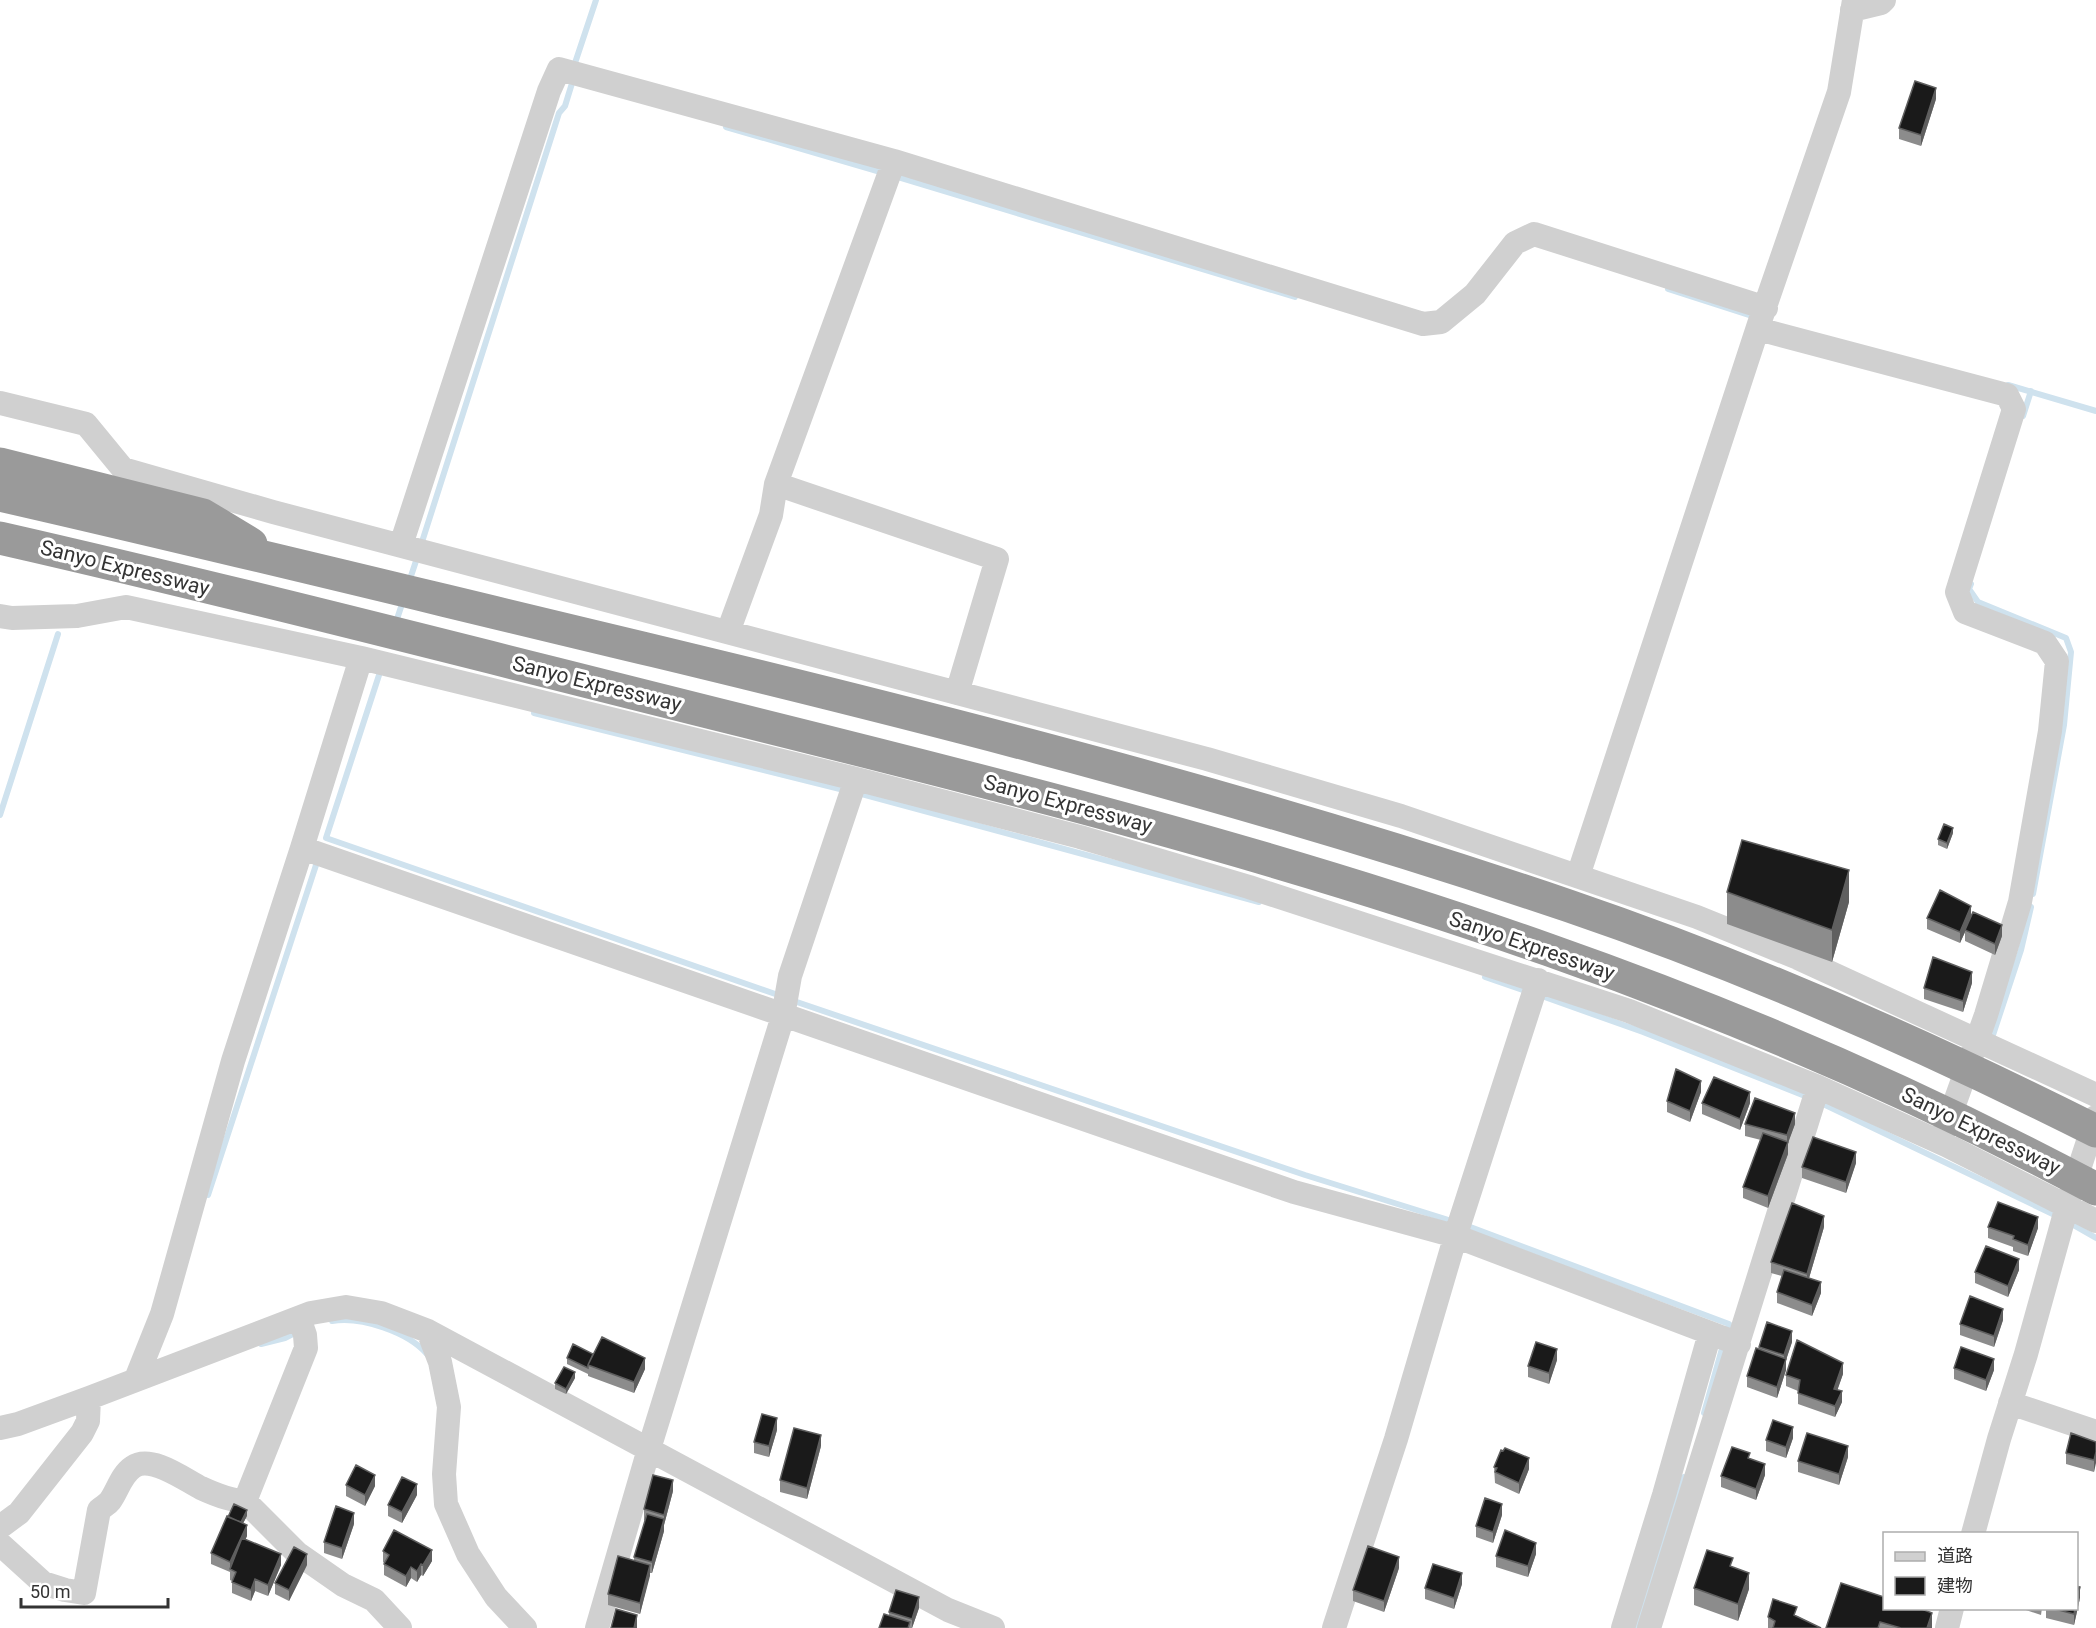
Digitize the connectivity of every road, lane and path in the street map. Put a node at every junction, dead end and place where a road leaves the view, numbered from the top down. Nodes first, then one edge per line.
1 (1884, 0) edge
2 (1853, 5) edge
3 (891, 171) junction
4 (1762, 319) junction
5 (0, 403) edge
6 (0, 464) edge
7 (776, 484) junction
8 (0, 495) edge
9 (86, 500) junction
10 (0, 538) edge
11 (0, 545) edge
12 (414, 549) junction
13 (72, 554) junction
14 (0, 616) edge
15 (728, 632) junction
16 (376, 661) junction
17 (957, 693) junction
18 (853, 788) junction
19 (315, 852) junction
20 (1578, 876) junction
21 (1535, 989) junction
22 (785, 1005) junction
23 (1987, 1044) junction
24 (1815, 1095) junction
25 (2096, 1095) edge
26 (2096, 1117) edge
27 (2096, 1131) edge
28 (1947, 1146) junction
29 (2096, 1188) edge
30 (2064, 1216) junction
31 (2096, 1221) edge
32 (1458, 1228) junction
33 (301, 1325) junction
34 (428, 1331) junction
35 (1724, 1338) junction
36 (136, 1380) junction
37 (89, 1398) junction
38 (2010, 1403) junction
39 (0, 1428) edge
40 (2096, 1432) edge
41 (649, 1449) junction
42 (245, 1501) junction
43 (0, 1527) edge
44 (1973, 1532) edge
45 (0, 1544) edge
46 (1952, 1610) edge
47 (400, 1628) edge
48 (525, 1628) edge
49 (597, 1628) edge
50 (993, 1628) edge
51 (1334, 1628) edge
52 (1623, 1628) edge
53 (1649, 1628) edge
54 (1947, 1628) edge

1 - 2 street
2 - 4 street
3 - 4 street
3 - 7 street
3 - 12 street
4 - 20 street
4 - 23 street
5 - 12 street
6 - 9 highway
7 - 15 street
7 - 17 street
8 - 9 highway, Sanyo Expressway
9 - 27 highway, Sanyo Expressway
10 - 13 highway, Sanyo Expressway
11 - 13 highway
12 - 15 street
13 - 29 highway, Sanyo Expressway
14 - 16 street
15 - 17 street
16 - 18 street
16 - 19 street
17 - 20 street
18 - 21 street
18 - 22 street
19 - 22 street
19 - 36 street
20 - 23 street
21 - 24 street
21 - 32 street
22 - 32 street
22 - 41 street
23 - 25 street
23 - 28 street
24 - 28 street
24 - 35 street
26 - 30 street
28 - 30 street
30 - 31 street
30 - 38 street
32 - 35 street
32 - 51 street
33 - 34 street
33 - 36 street
33 - 42 street
34 - 41 street
34 - 48 street
35 - 52 street
35 - 53 street
36 - 37 street
37 - 39 street
37 - 43 street
38 - 40 street
38 - 44 street
41 - 49 street
41 - 50 street
42 - 45 street
42 - 47 street
46 - 54 street

